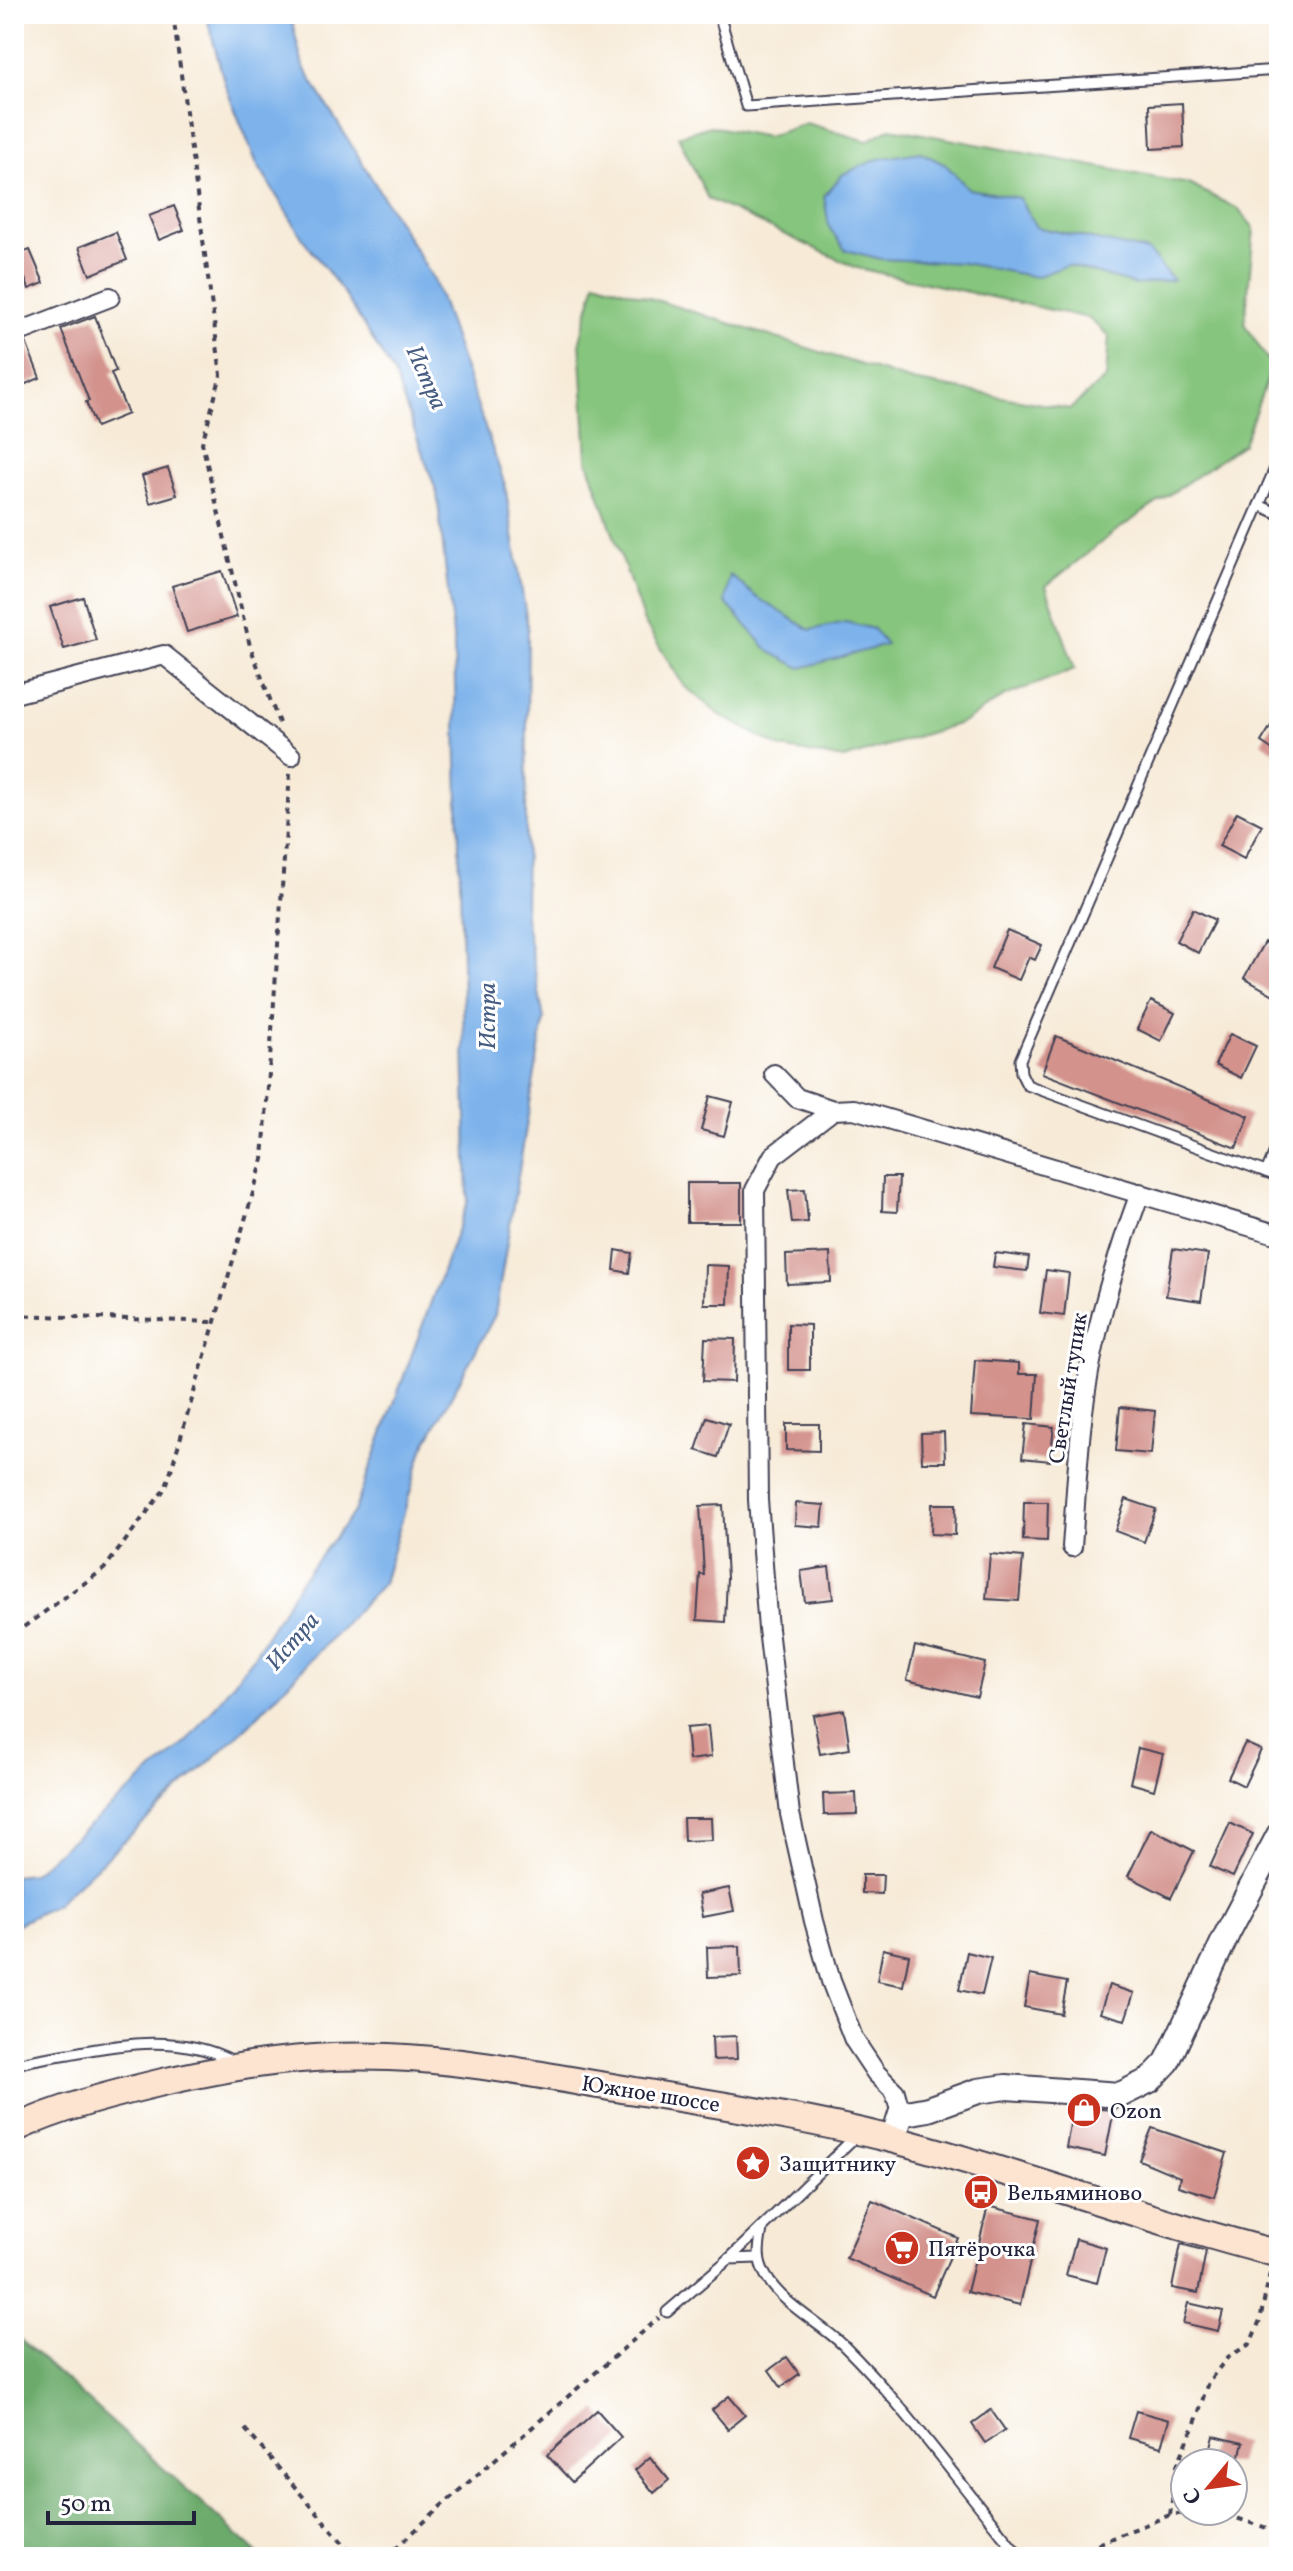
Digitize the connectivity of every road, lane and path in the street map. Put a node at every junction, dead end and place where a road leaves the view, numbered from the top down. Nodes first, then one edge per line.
1 (173, 14) edge
2 (719, 14) edge
3 (1253, 14) edge
4 (1279, 24) edge
5 (1279, 70) edge
6 (110, 297) dead end
7 (14, 334) edge
8 (1279, 459) edge
9 (1259, 505) junction
10 (1279, 514) edge
11 (14, 694) edge
12 (291, 756) junction
13 (774, 1074) dead end
14 (833, 1110) junction
15 (1279, 1142) edge
16 (1266, 1172) junction
17 (1279, 1177) edge
18 (1140, 1193) junction
19 (1279, 1235) edge
20 (14, 1315) edge
21 (215, 1322) junction
22 (1072, 1547) dead end
23 (14, 1634) edge
24 (1279, 1835) edge
25 (14, 2065) edge
26 (240, 2065) junction
27 (901, 2114) junction
28 (14, 2129) edge
29 (860, 2132) junction
30 (893, 2140) junction
31 (762, 2229) junction
32 (1273, 2252) edge
33 (758, 2258) junction
34 (729, 2259) junction
35 (667, 2312) joint
36 (245, 2429) dead end
37 (1185, 2447) edge
38 (1169, 2515) edge
39 (1249, 2522) edge
40 (1279, 2532) edge
41 (355, 2557) edge
42 (387, 2557) edge
43 (1021, 2557) edge
44 (1064, 2557) edge

1 - 12 path
2 - 5 lane
3 - 4 lane
6 - 7 street
8 - 9 lane
9 - 10 lane
9 - 16 lane
11 - 12 street
12 - 21 path
13 - 14 street
14 - 18 street
14 - 27 street
15 - 16 lane
16 - 17 lane
18 - 19 street
18 - 22 street, Светлый тупик
20 - 21 path
21 - 23 path
24 - 27 street
25 - 26 lane
26 - 28 main road, Южное шоссе
26 - 29 main road, Южное шоссе
27 - 30 street
29 - 30 main road, Южное шоссе
29 - 31 lane
30 - 32 main road, Южное шоссе
31 - 33 lane
31 - 34 lane
32 - 37 path
33 - 34 lane
33 - 43 lane
34 - 35 lane
35 - 42 path
36 - 41 path
38 - 44 path
39 - 40 path

